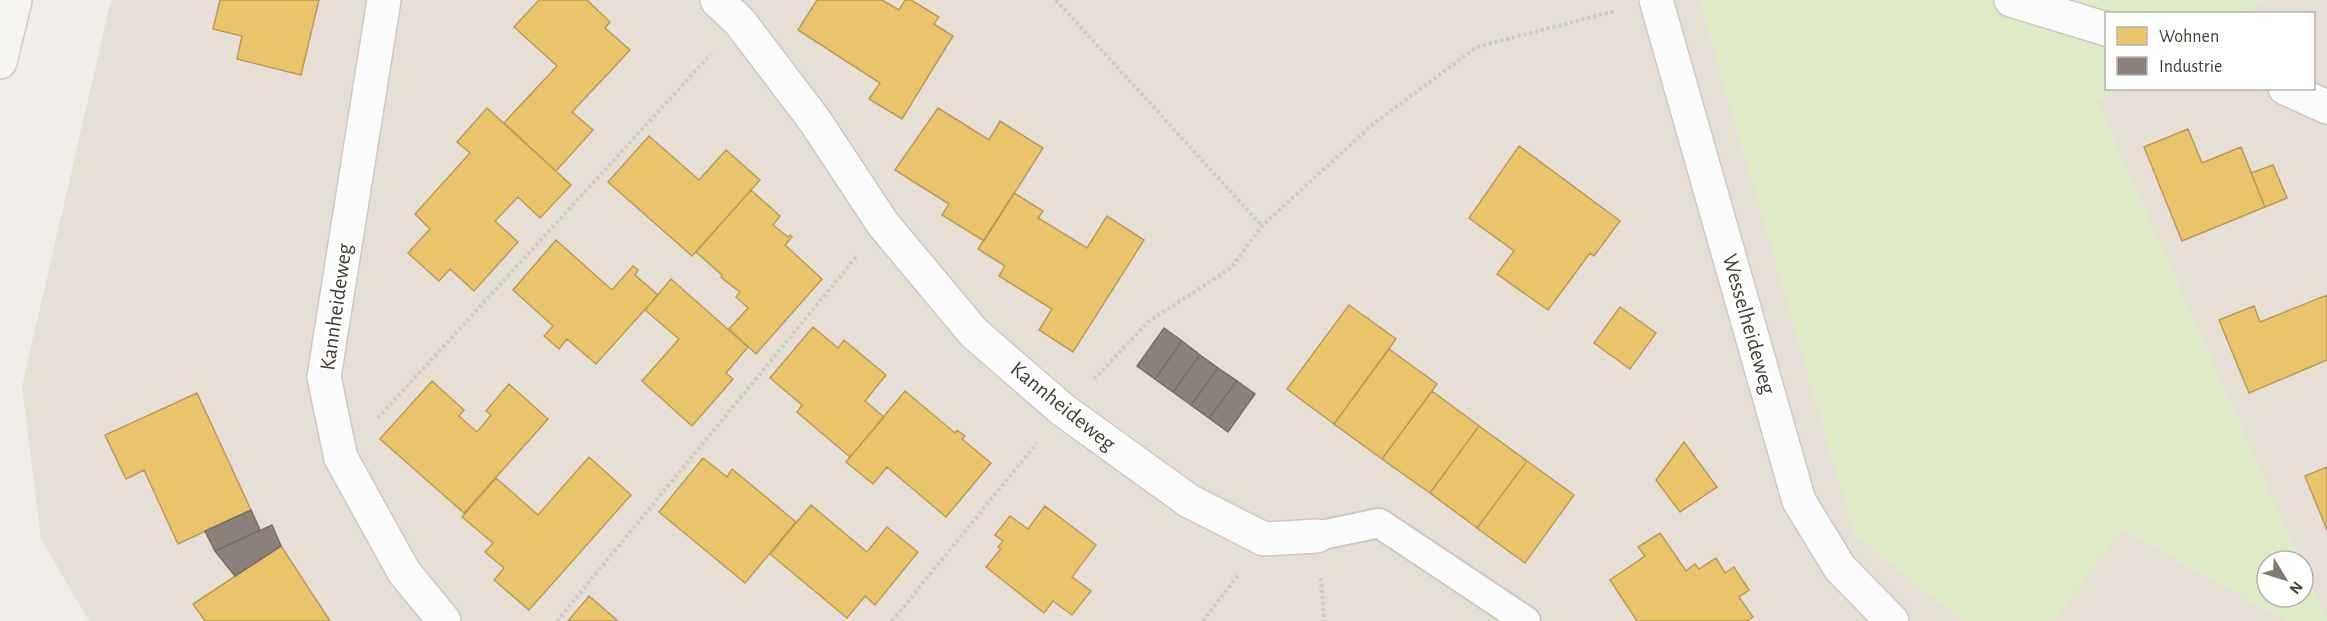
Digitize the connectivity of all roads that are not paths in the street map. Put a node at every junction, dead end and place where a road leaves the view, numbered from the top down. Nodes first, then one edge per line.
1 (15, 0) edge
2 (384, 0) edge
3 (1656, 0) edge
4 (2011, 0) edge
5 (728, 11) edge
6 (2105, 29) edge
7 (0, 62) edge
8 (2290, 90) edge
9 (2327, 106) edge
10 (1317, 536) joint
11 (444, 621) edge
12 (1526, 621) edge
13 (1892, 621) edge

1 - 7 street
2 - 11 street, Kannheideweg
3 - 13 street, Wesselheideweg
4 - 6 street
5 - 10 street, Kannheideweg
8 - 9 street
10 - 12 lane

